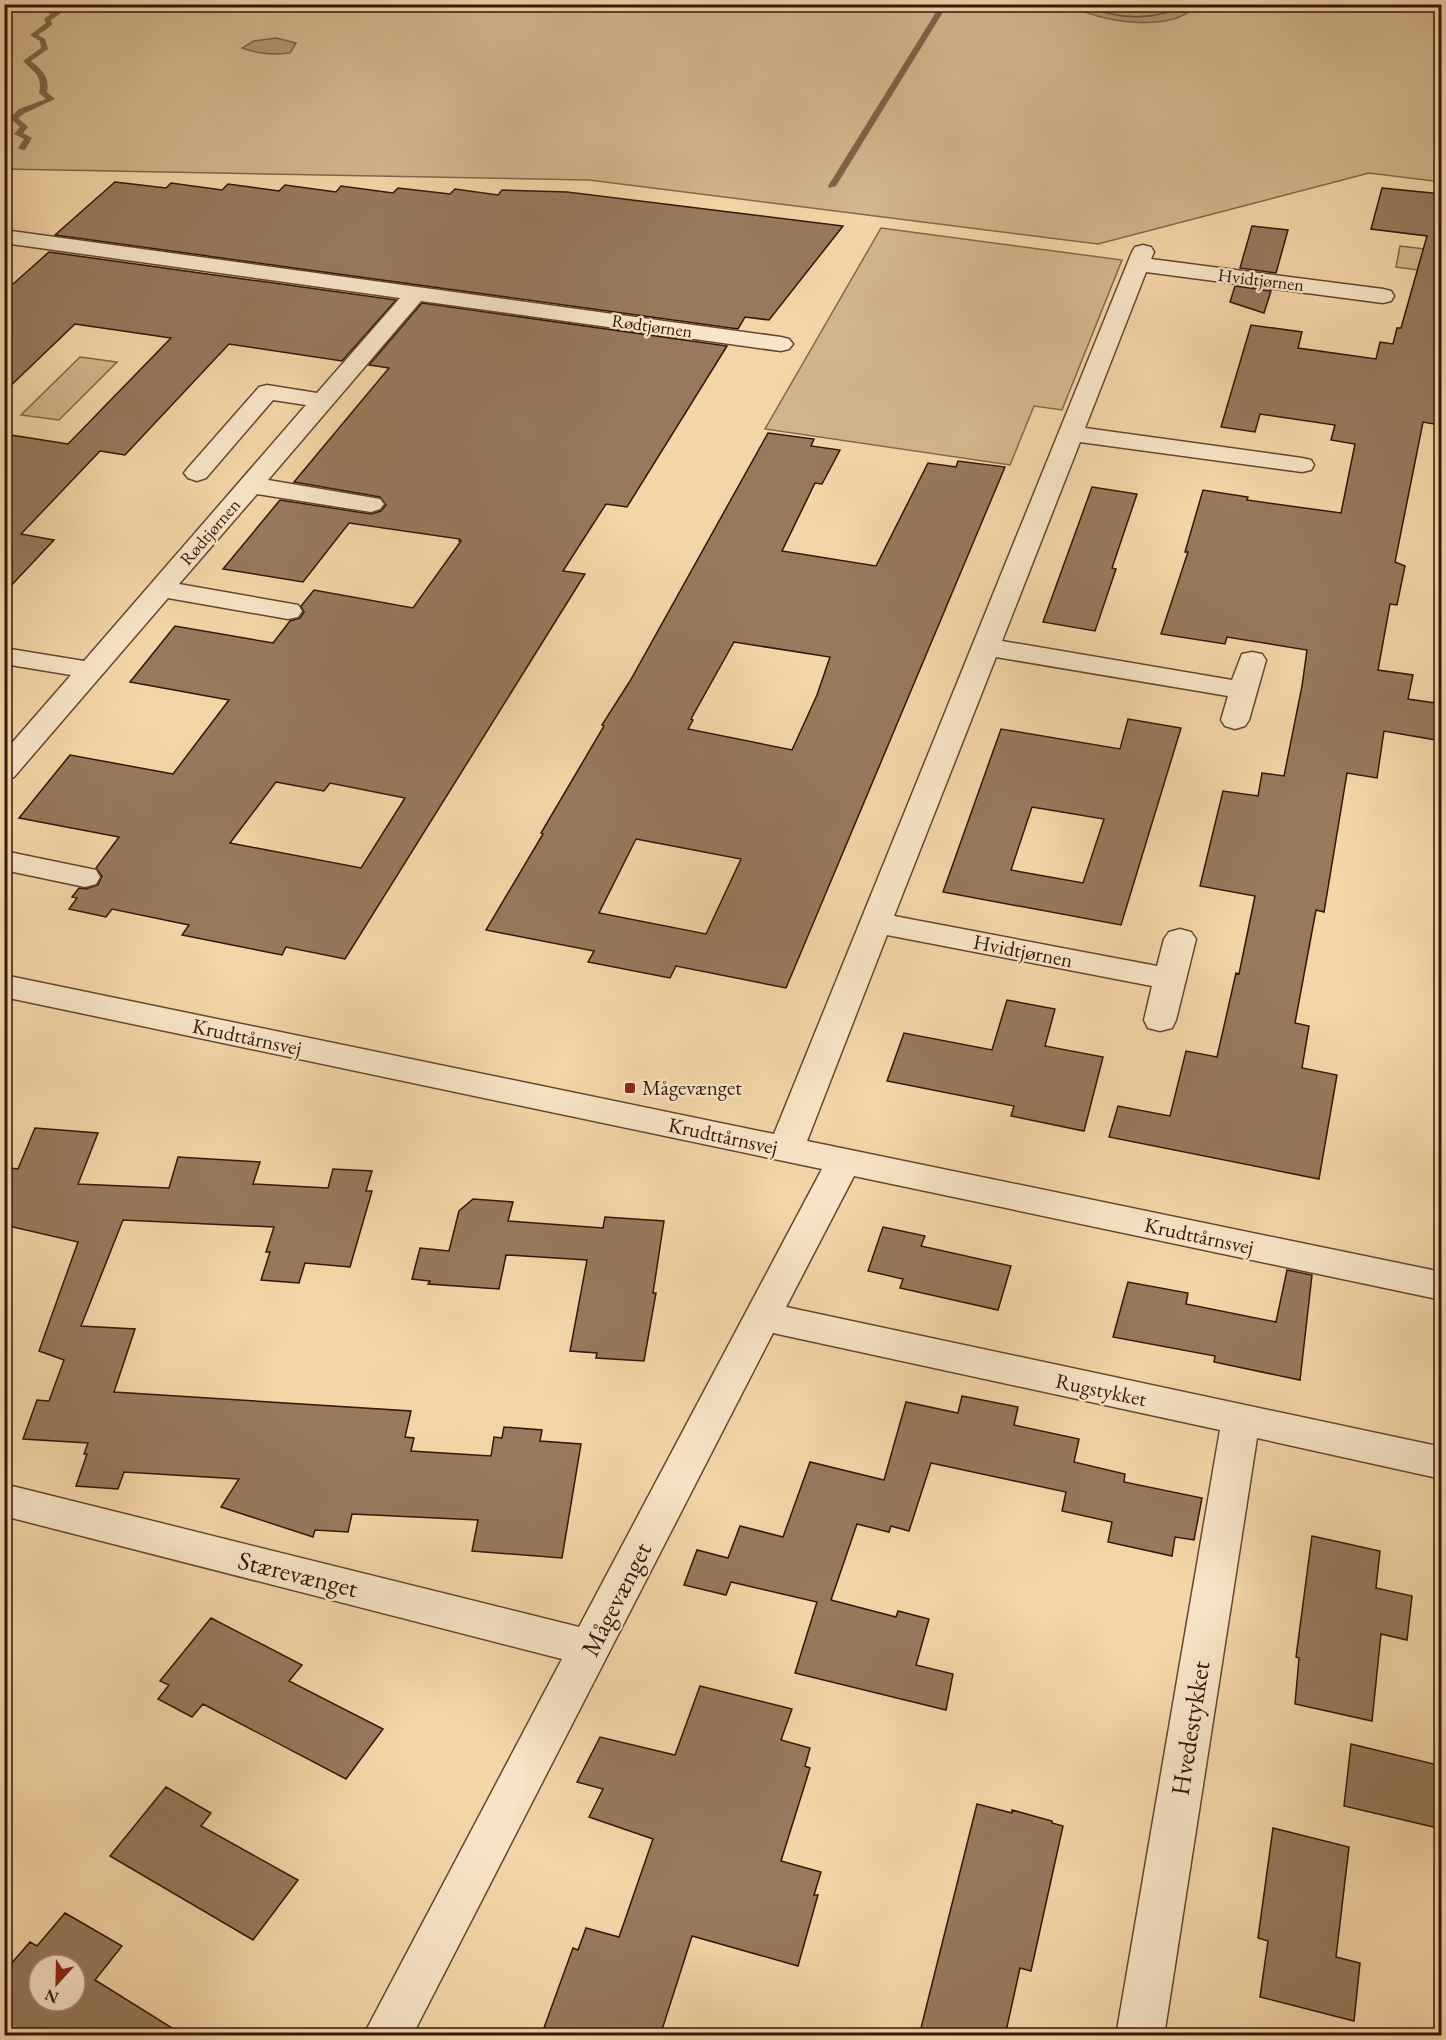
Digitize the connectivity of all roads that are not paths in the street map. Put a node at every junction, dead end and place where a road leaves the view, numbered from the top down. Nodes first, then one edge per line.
1 (4, 237) edge
2 (416, 293) junction
3 (1383, 296) dead end
4 (781, 344) dead end
5 (323, 401) junction
6 (1071, 433) junction
7 (1302, 465) dead end
8 (197, 473) dead end
9 (251, 484) junction
10 (371, 504) dead end
11 (162, 589) junction
12 (288, 611) dead end
13 (986, 647) junction
14 (4, 656) edge
15 (1252, 660) dead end
16 (91, 670) junction
17 (1244, 690) junction
18 (1235, 720) dead end
19 (4, 771) edge
20 (4, 860) edge
21 (85, 877) dead end
22 (876, 923) junction
23 (1180, 939) dead end
24 (1170, 979) junction
25 (4, 986) edge
26 (1160, 1020) dead end
27 (786, 1149) junction
28 (844, 1161) junction
29 (1442, 1286) edge
30 (761, 1316) junction
31 (1241, 1420) junction
32 (1442, 1463) edge
33 (4, 1500) edge
34 (591, 1648) junction
35 (387, 2036) edge
36 (1140, 2036) edge

1 - 2 street, Rødtjørnen
2 - 4 street, Rødtjørnen
2 - 5 street, Rødtjørnen
3 - 6 street, Hvidtjørnen
5 - 8 street
5 - 9 street, Rødtjørnen
6 - 7 street
6 - 13 street, Hvidtjørnen
9 - 10 street
9 - 11 street, Rødtjørnen
11 - 12 street
11 - 16 street, Rødtjørnen
13 - 17 street
13 - 22 street, Hvidtjørnen
14 - 16 street
15 - 17 street
16 - 19 street, Rødtjørnen
17 - 18 street
20 - 21 street
22 - 24 street, Hvidtjørnen
22 - 27 street, Hvidtjørnen
23 - 24 street
24 - 26 street
25 - 27 street, Krudttårnsvej
27 - 28 street, Krudttårnsvej
28 - 29 street, Krudttårnsvej
28 - 30 street, Mågevænget
30 - 31 street, Rugstykket
30 - 34 street, Mågevænget
31 - 32 street, Rugstykket
31 - 36 street, Hvedestykket
33 - 34 street, Stærevænget
34 - 35 street, Mågevænget

